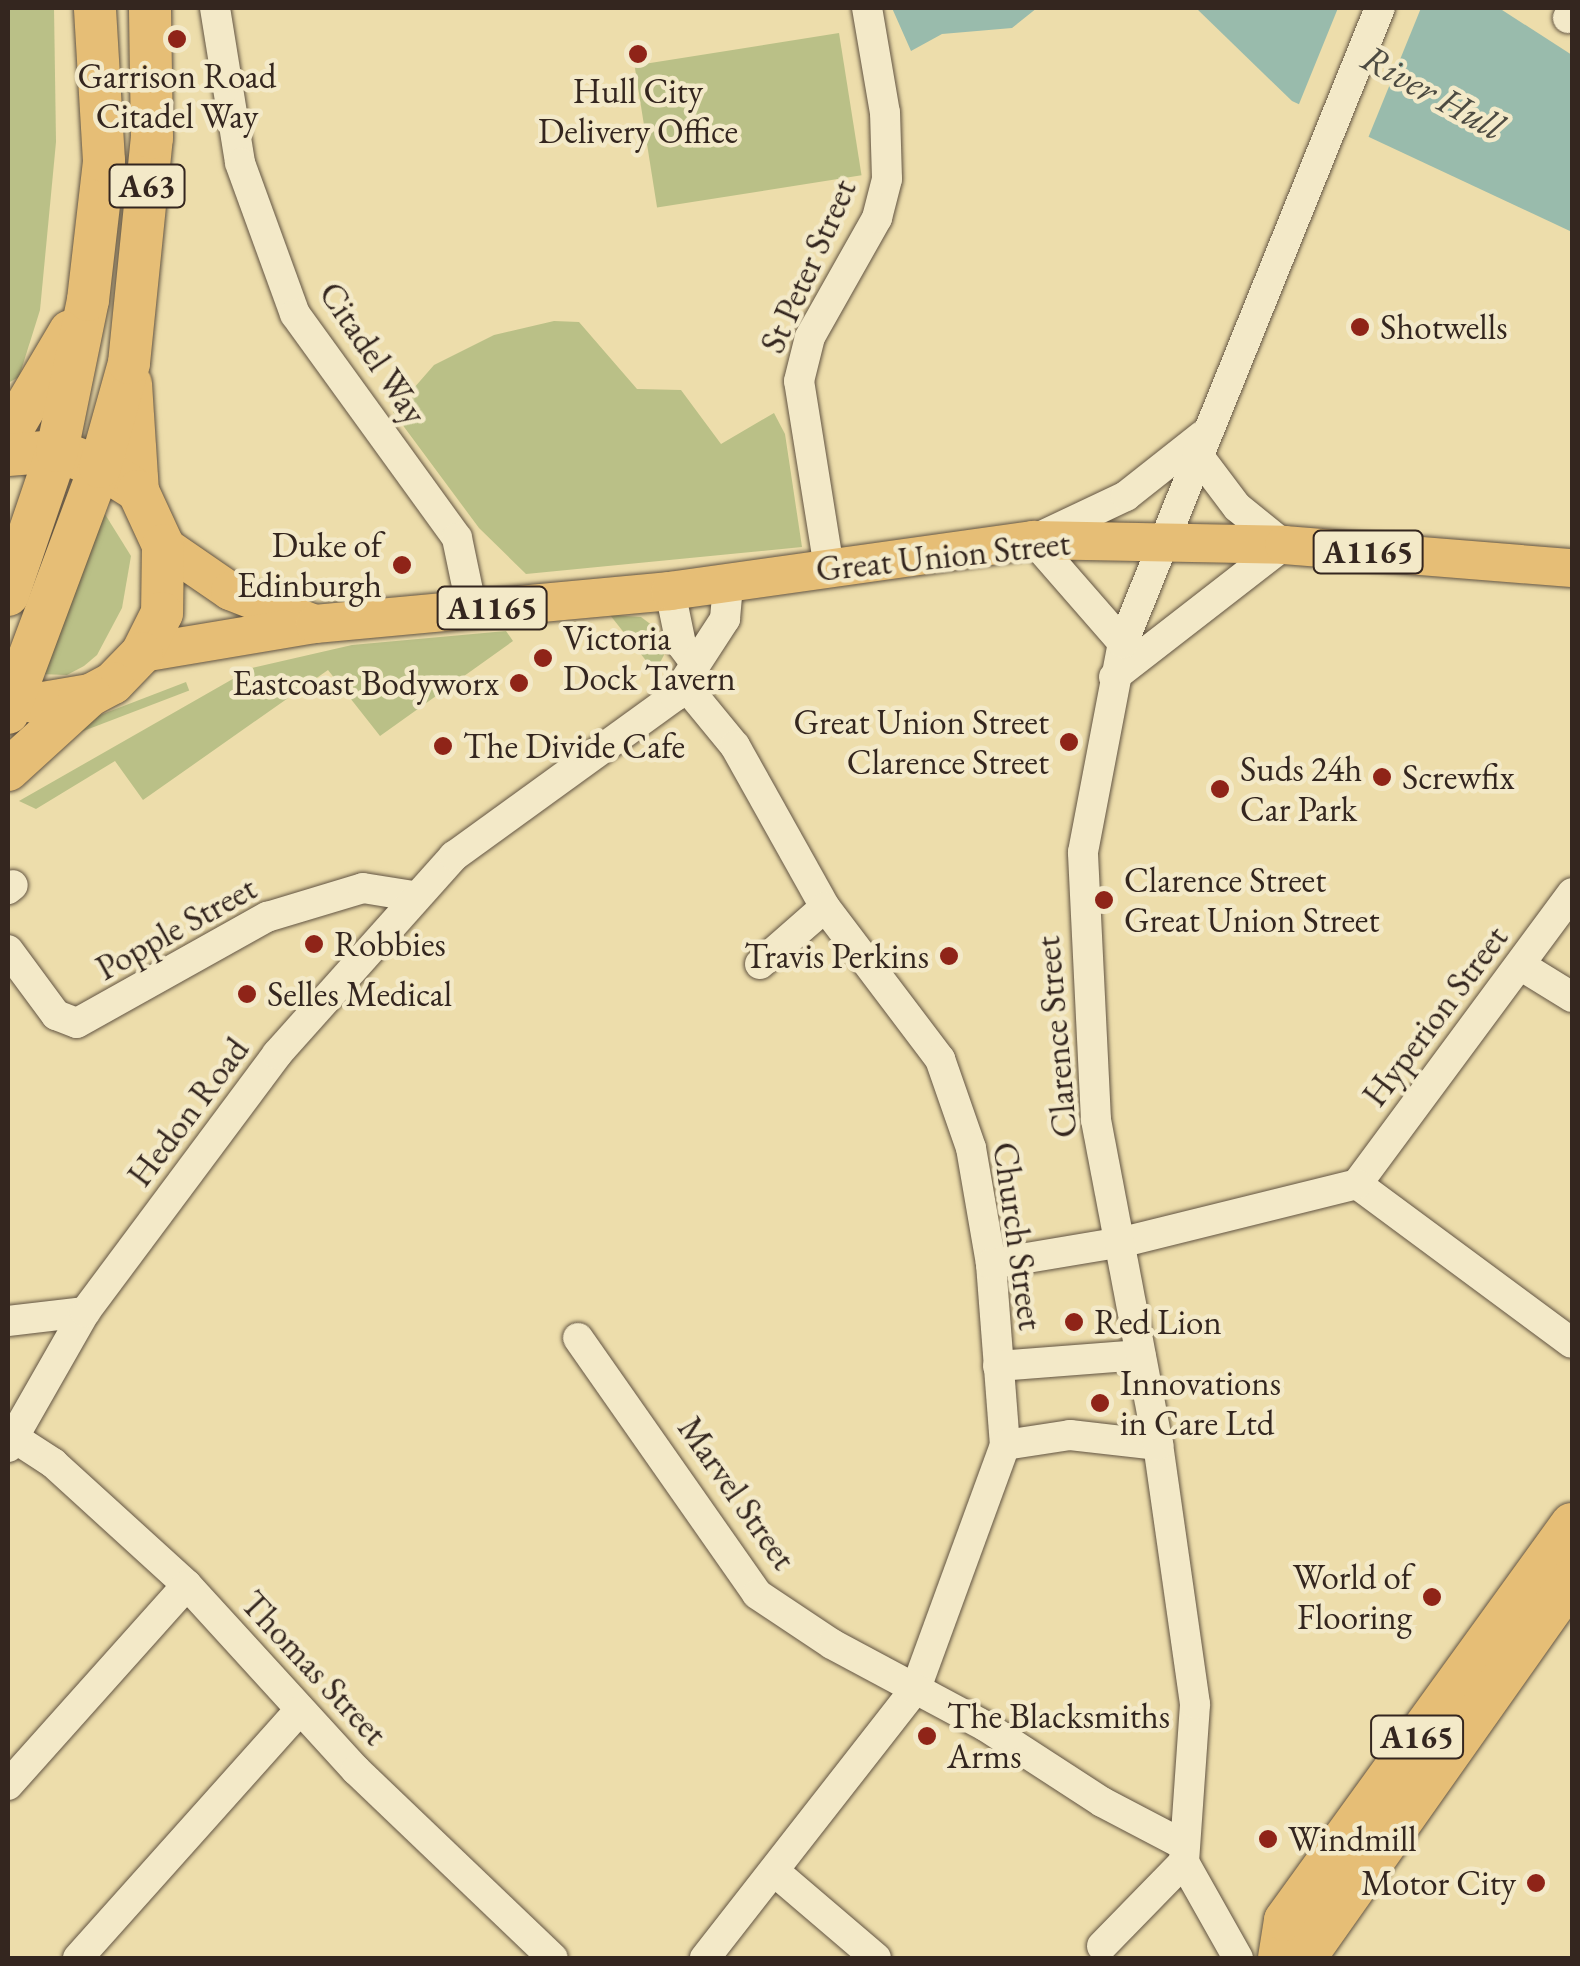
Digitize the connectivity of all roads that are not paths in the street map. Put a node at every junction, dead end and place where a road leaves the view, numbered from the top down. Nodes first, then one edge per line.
1 (94, 8) edge
2 (150, 8) edge
3 (215, 8) edge
4 (867, 8) edge
5 (1380, 8) edge
6 (88, 300) junction
7 (129, 364) junction
8 (8, 436) edge
9 (1201, 443) junction
10 (57, 451) junction
11 (8, 454) edge
12 (100, 467) junction
13 (138, 491) junction
14 (1033, 540) junction
15 (1164, 540) junction
16 (163, 544) junction
17 (1284, 545) junction
18 (829, 568) junction
19 (1572, 568) edge
20 (728, 583) junction
21 (670, 591) junction
22 (8, 595) edge
23 (472, 610) junction
24 (315, 624) junction
25 (1123, 643) junction
26 (142, 653) junction
27 (689, 672) junction
28 (1114, 677) junction
29 (90, 695) junction
30 (10, 704) edge
31 (8, 770) edge
32 (1572, 893) edge
33 (413, 896) junction
34 (825, 907) junction
35 (8, 950) edge
36 (760, 964) dead end
37 (1520, 965) junction
38 (1572, 997) edge
39 (1357, 1184) junction
40 (1123, 1242) junction
41 (991, 1264) junction
42 (85, 1312) junction
43 (8, 1320) edge
44 (578, 1338) dead end
45 (1572, 1343) edge
46 (1141, 1355) junction
47 (998, 1366) junction
48 (10, 1442) edge
49 (1158, 1444) junction
50 (1004, 1445) junction
51 (1569, 1550) edge
52 (187, 1584) junction
53 (916, 1688) junction
54 (299, 1711) junction
55 (8, 1785) edge
56 (1183, 1853) junction
57 (774, 1872) junction
58 (1206, 1905) junction
59 (1282, 1939) edge
60 (1102, 1946) dead end
61 (78, 1958) edge
62 (553, 1958) edge
63 (705, 1958) edge
64 (876, 1958) edge
65 (1238, 1958) edge
66 (1305, 1958) edge

1 - 6 highway, A63
2 - 7 highway, A63
3 - 23 street, Citadel Way
4 - 18 street, St Peter Street
5 - 9 street, Clarence Street
6 - 8 highway, A63
6 - 10 highway, A63
7 - 12 highway, A63
7 - 13 highway, A63
9 - 14 street
9 - 15 street, Clarence Street
9 - 17 street
10 - 11 highway
10 - 12 highway
10 - 22 highway, A63
12 - 13 highway
12 - 30 highway, A63
13 - 16 highway
14 - 15 main road, Great Union Street / A1165
14 - 18 main road, Great Union Street / A1165
14 - 25 street
15 - 17 main road, Great Union Street / A1165
15 - 25 street, Clarence Street
16 - 24 main road, Great Union Street / A1165
16 - 26 highway
17 - 19 main road, Great Union Street / A1165
17 - 28 street
18 - 20 main road, Great Union Street / A1165
20 - 21 main road, Great Union Street / A1165
20 - 27 street, Hedon Road
21 - 23 main road, Great Union Street / A1165
21 - 27 street
23 - 24 main road, Great Union Street / A1165
24 - 26 main road, Great Union Street / A1165
25 - 28 street, Clarence Street
26 - 29 highway
27 - 33 street, Hedon Road
27 - 34 street, Church Street
28 - 40 street, Clarence Street
29 - 30 highway
29 - 31 highway
32 - 37 street, Hyperion Street
33 - 35 street, Popple Street
33 - 42 street, Hedon Road
34 - 36 street
34 - 41 street, Church Street
37 - 38 street
37 - 39 street, Hyperion Street
39 - 40 street
39 - 45 street
40 - 41 street
40 - 46 street, Clarence Street
41 - 47 street, Church Street
42 - 43 street
42 - 48 street, Hedon Road
44 - 53 street, Marvel Street
46 - 47 street
46 - 49 street, Clarence Street
47 - 50 street, Church Street
48 - 52 street, Thomas Street
49 - 50 street
49 - 56 street, Clarence Street
50 - 53 street, Church Street
51 - 59 highway, A165
51 - 66 highway, A165
52 - 54 street, Thomas Street
52 - 55 street
53 - 56 street, Marvel Street
53 - 57 street, Church Street
54 - 61 street
54 - 62 street, Thomas Street
56 - 58 street
56 - 60 street
57 - 63 street, Church Street
57 - 64 street
58 - 59 street
58 - 65 street

